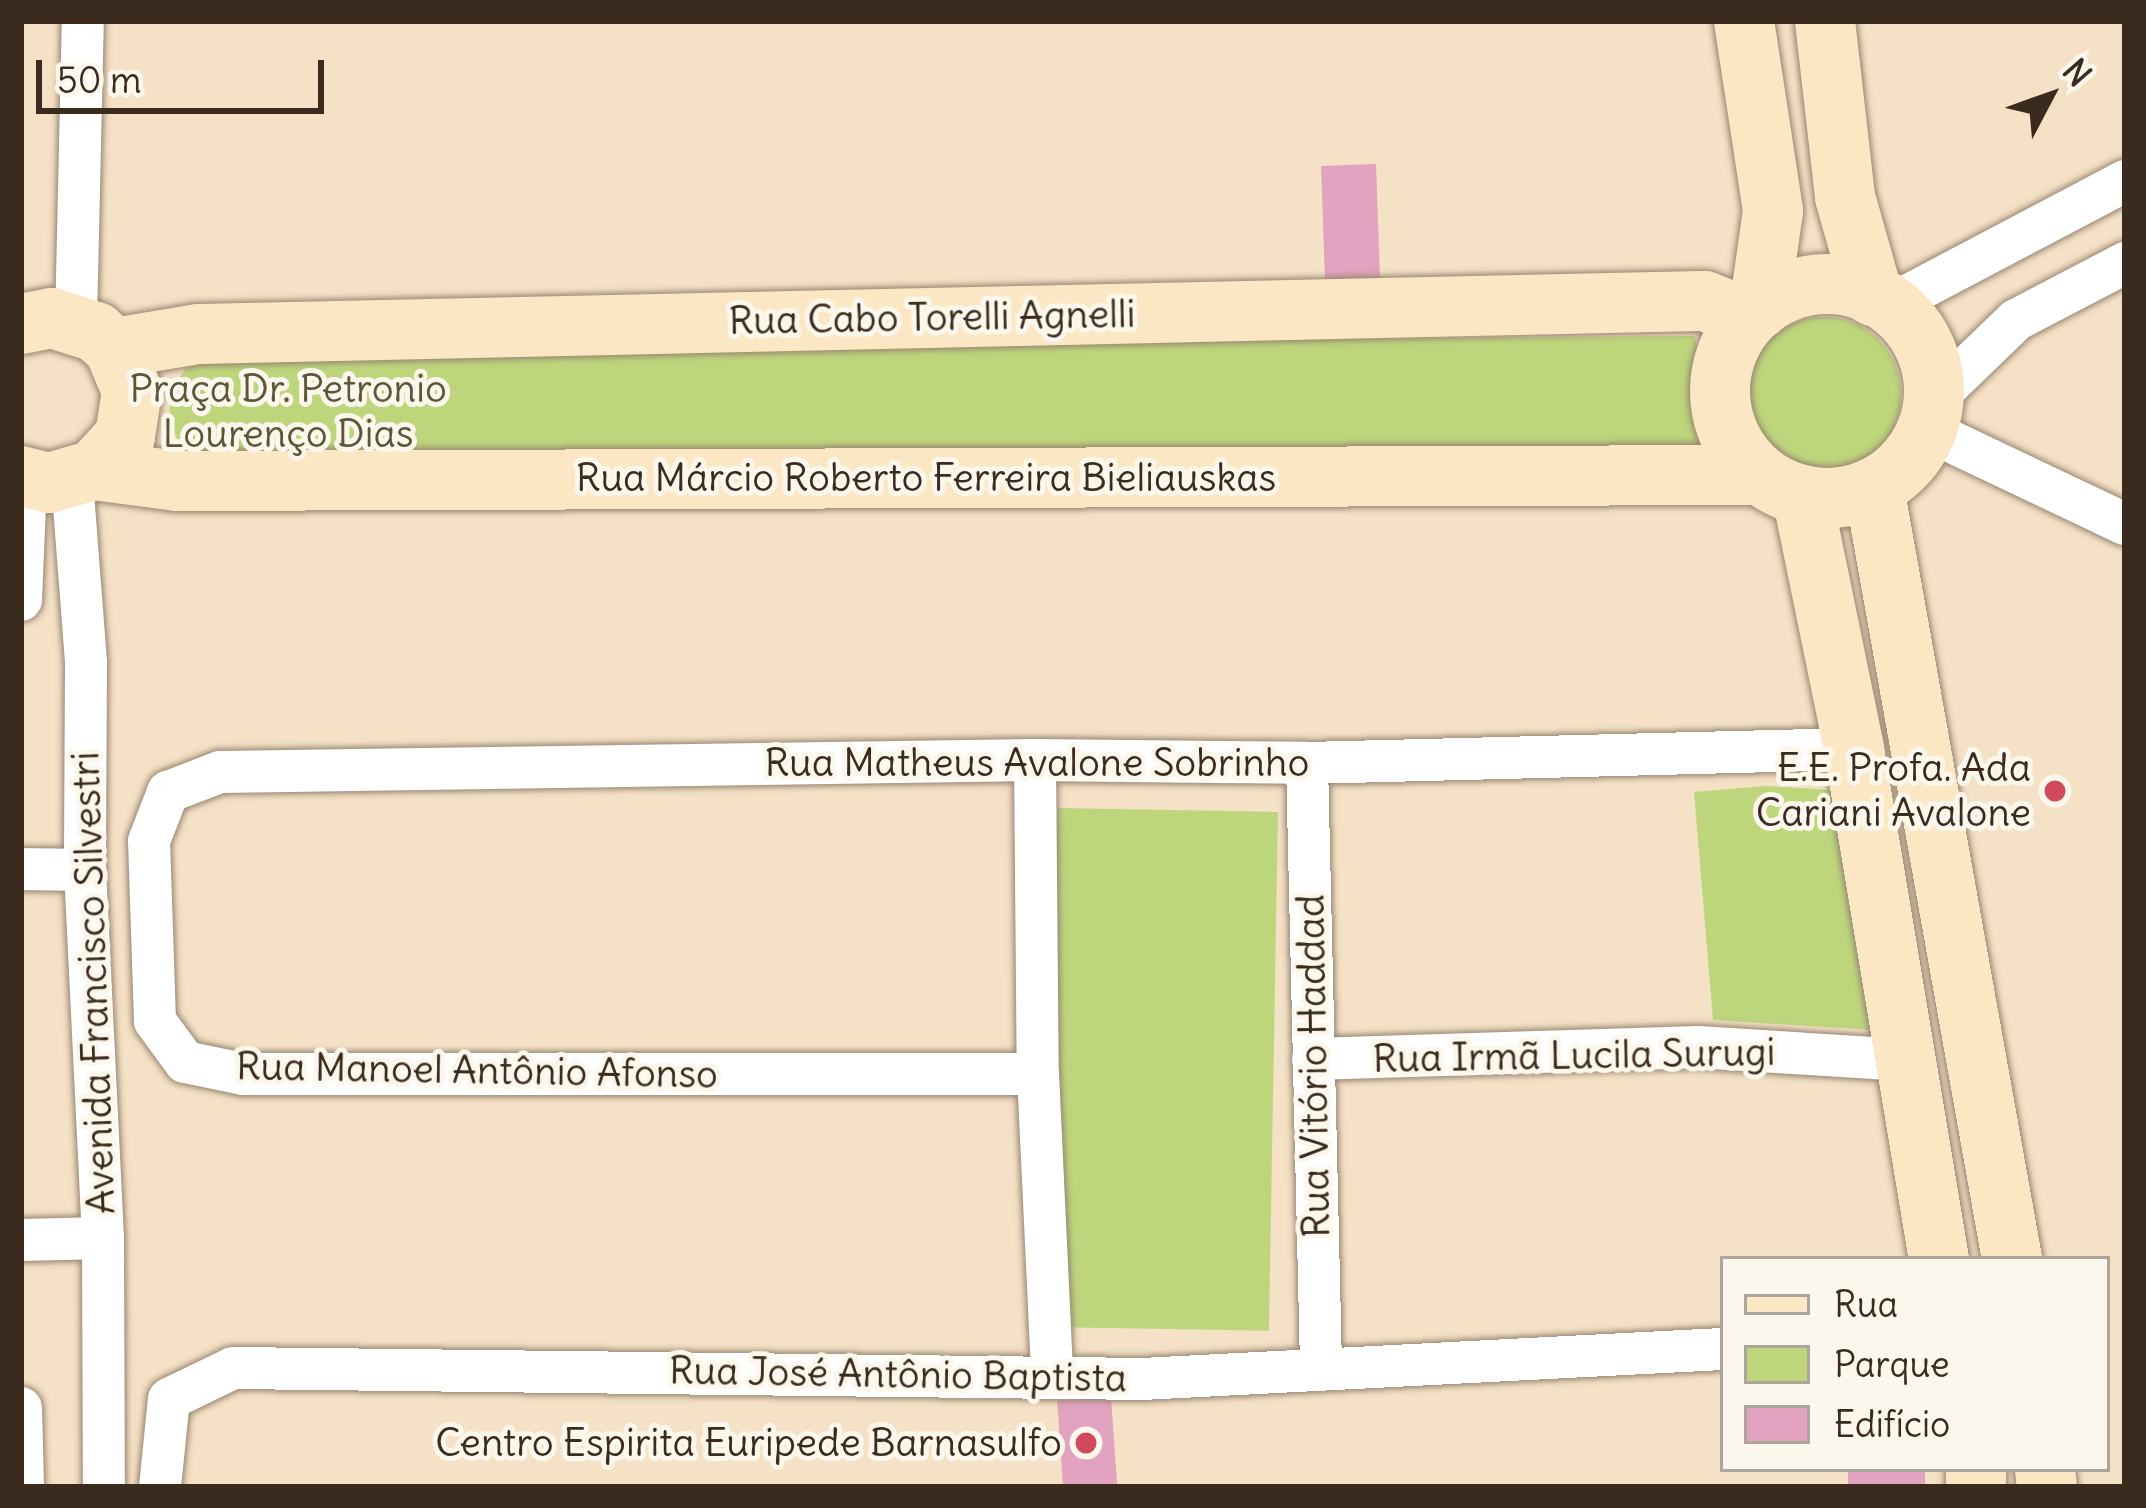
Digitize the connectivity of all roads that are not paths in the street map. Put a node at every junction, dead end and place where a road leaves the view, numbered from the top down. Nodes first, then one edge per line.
1 (82, 21) edge
2 (1744, 21) edge
3 (1825, 21) edge
4 (2125, 182) edge
5 (2125, 263) edge
6 (1881, 300) junction
7 (1753, 313) junction
8 (70, 331) edge
9 (1930, 414) junction
10 (53, 476) edge
11 (1781, 485) junction
12 (1874, 488) junction
13 (2125, 524) edge
14 (21, 600) edge
15 (1854, 749) junction
16 (1035, 760) junction
17 (1306, 763) junction
18 (220, 772) joint
19 (21, 869) edge
20 (85, 870) junction
21 (1313, 1059) junction
22 (1906, 1060) junction
23 (1038, 1074) junction
24 (103, 1238) junction
25 (21, 1240) edge
26 (1939, 1256) edge
27 (2011, 1256) edge
28 (1720, 1349) edge
29 (1321, 1368) junction
30 (1052, 1376) junction
31 (21, 1408) edge
32 (22, 1487) edge
33 (104, 1487) edge
34 (160, 1487) edge

1 - 8 street
2 - 7 street
3 - 6 street
4 - 6 street
5 - 9 street
6 - 7 street
6 - 9 street
7 - 8 street, Rua Cabo Torelli Agnelli
7 - 11 street
8 - 10 street
9 - 12 street
9 - 13 street
10 - 11 street, Rua Márcio Roberto Ferreira Bieliauskas
10 - 14 street
10 - 20 street, Avenida Francisco Silvestri
11 - 12 street
11 - 15 street
12 - 27 street
15 - 17 street, Rua Matheus Avalone Sobrinho
15 - 22 street
16 - 17 street, Rua Matheus Avalone Sobrinho
16 - 18 street, Rua Matheus Avalone Sobrinho
16 - 23 street
17 - 21 street, Rua Vitório Haddad
18 - 23 street, Rua Manoel Antônio Afonso
19 - 20 street
20 - 24 street, Avenida Francisco Silvestri
21 - 22 street, Rua Irmã Lucila Surugi
21 - 29 street, Rua Vitório Haddad
22 - 26 street
23 - 30 street
24 - 25 street
24 - 33 street, Avenida Francisco Silvestri
28 - 29 street, Rua José Antônio Baptista
29 - 30 street, Rua José Antônio Baptista
30 - 34 street, Rua José Antônio Baptista
31 - 32 street

